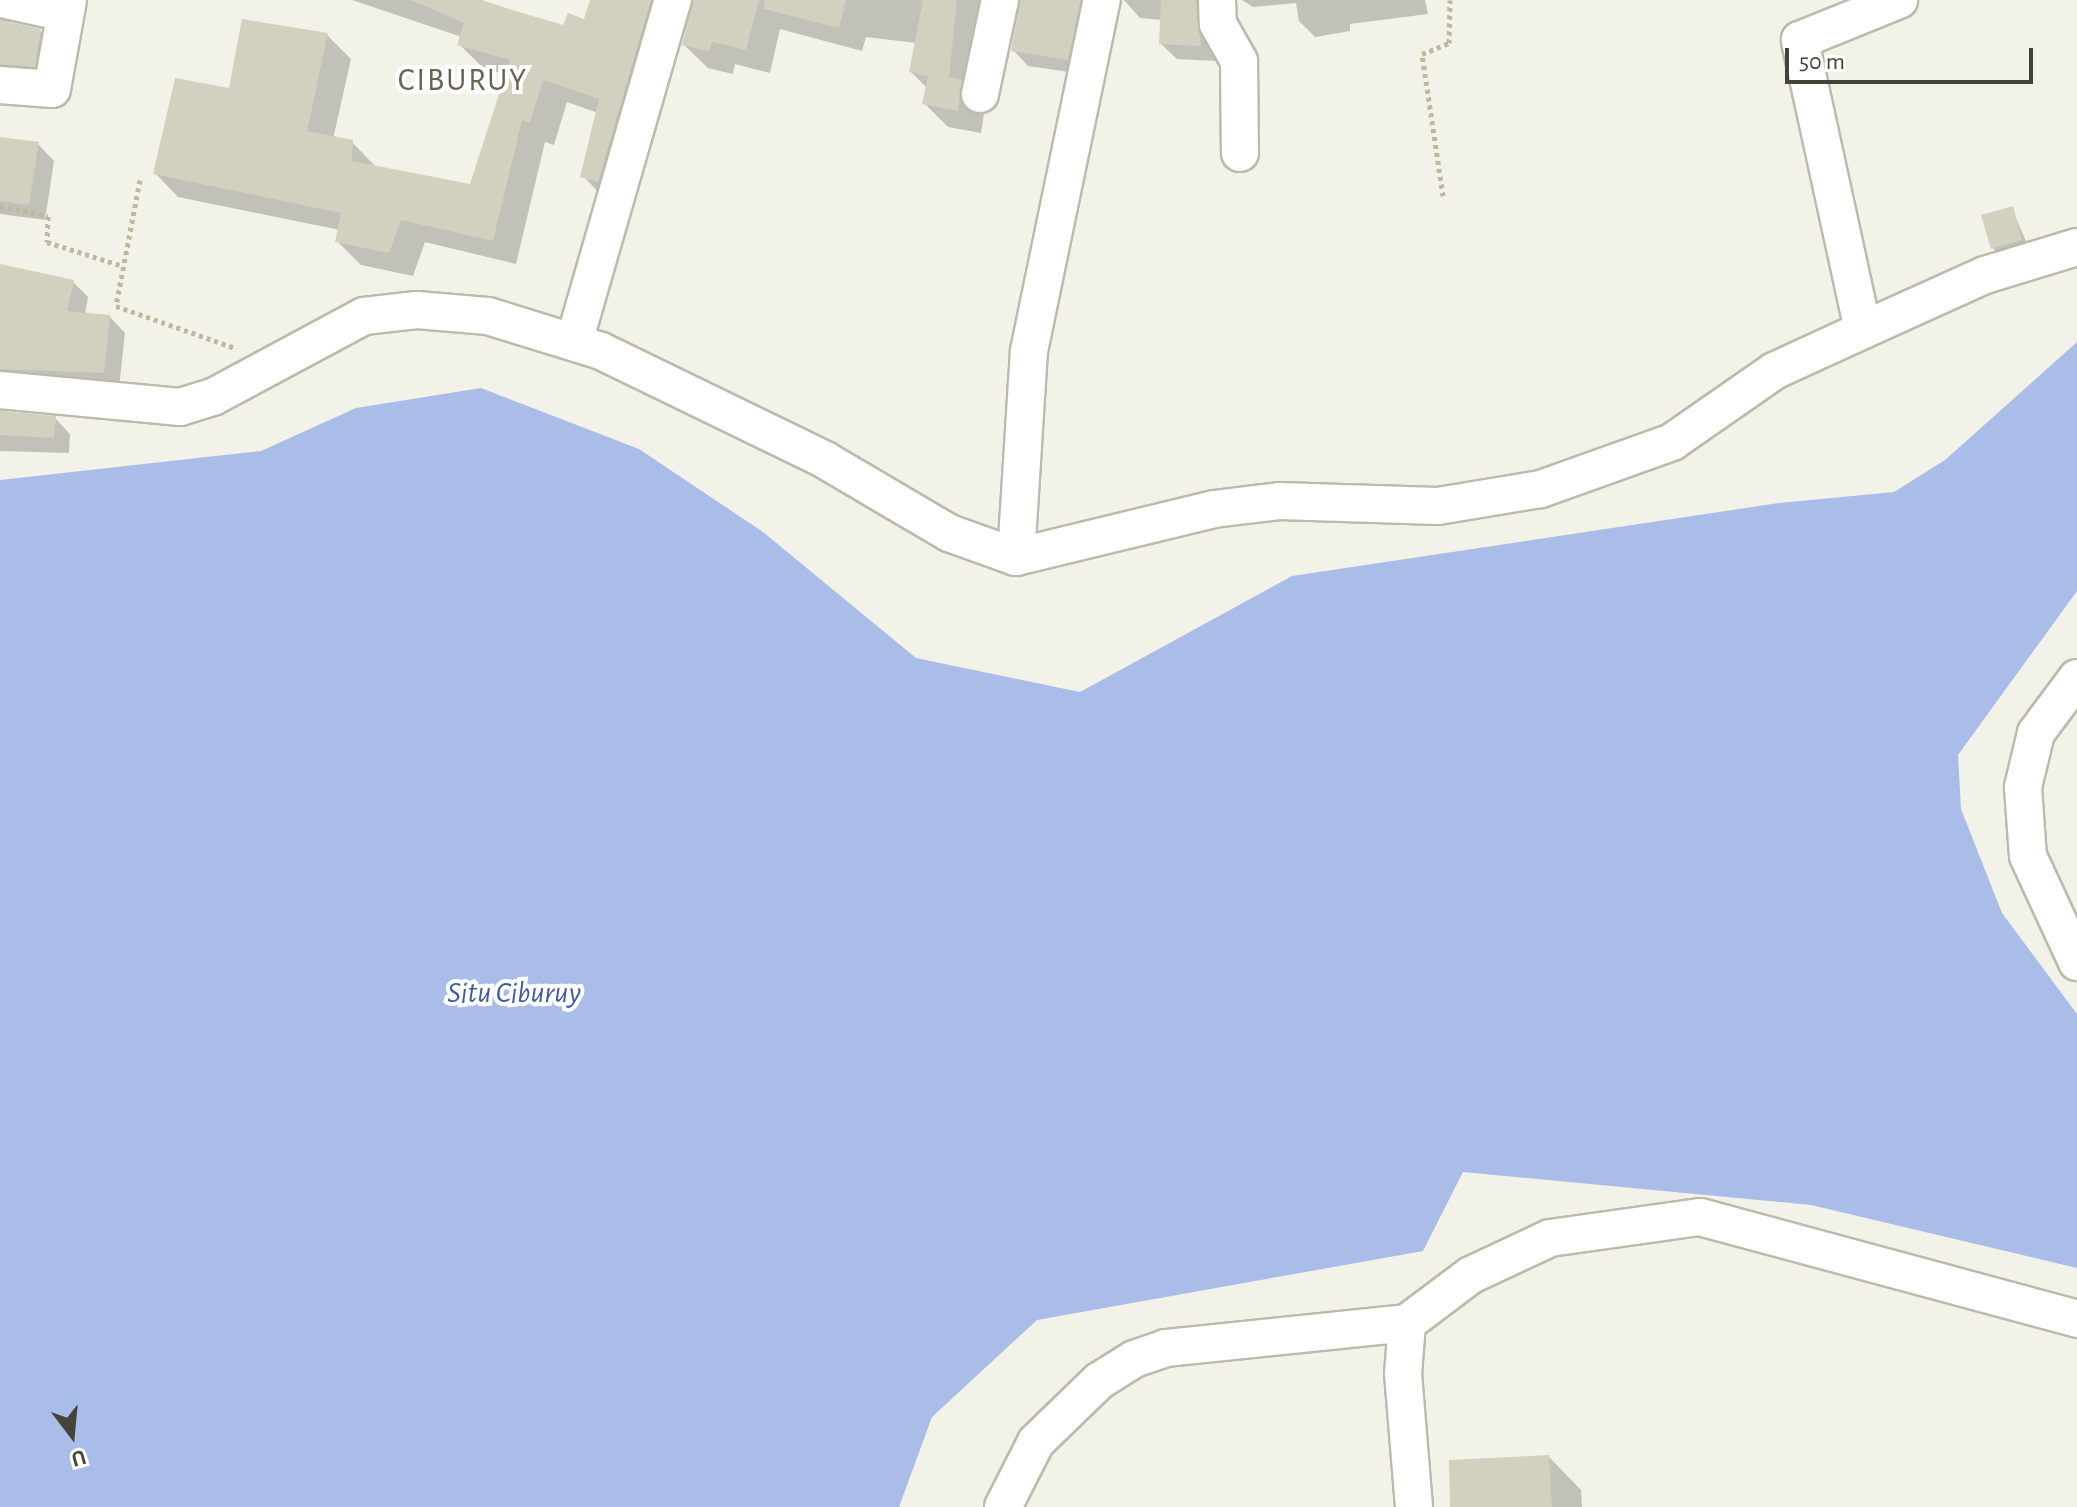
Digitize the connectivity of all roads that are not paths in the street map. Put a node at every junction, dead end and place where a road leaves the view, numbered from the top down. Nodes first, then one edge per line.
1 (6, 0) edge
2 (673, 0) edge
3 (1000, 0) edge
4 (1102, 0) edge
5 (1217, 0) edge
6 (1899, 0) edge
7 (66, 6) edge
8 (0, 85) edge
9 (980, 94) dead end
10 (1240, 153) dead end
11 (2077, 247) edge
12 (1863, 330) junction
13 (574, 342) junction
14 (0, 390) edge
15 (1016, 557) junction
16 (2077, 678) edge
17 (2077, 962) edge
18 (2077, 1319) edge
19 (1407, 1323) junction
20 (1003, 1507) edge
21 (1414, 1507) edge

1 - 7 street
2 - 13 street
3 - 9 street
4 - 15 street
5 - 10 street
6 - 12 street
7 - 8 street
11 - 12 street
12 - 15 street
13 - 14 street
13 - 15 street
16 - 17 street
18 - 19 street
19 - 20 street
19 - 21 street

